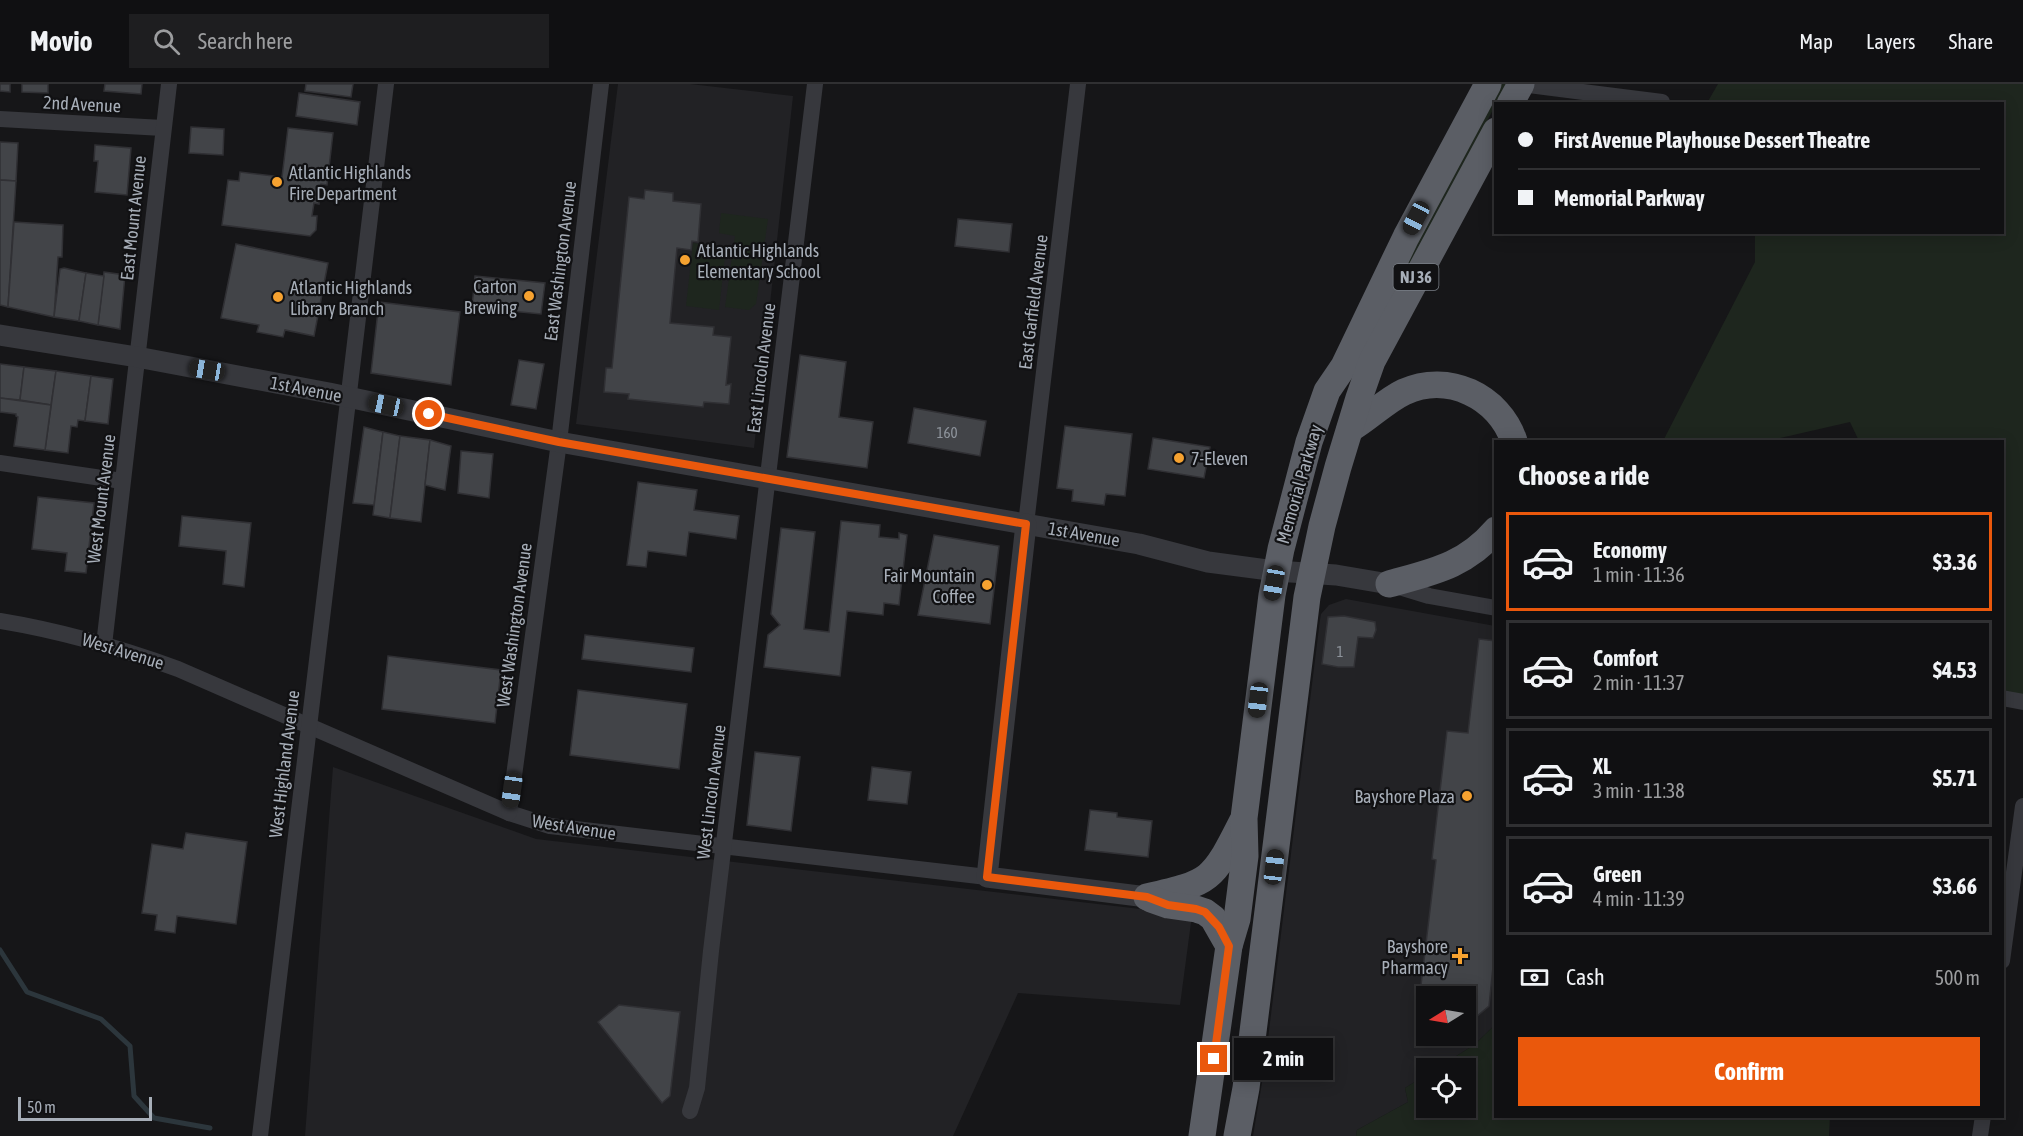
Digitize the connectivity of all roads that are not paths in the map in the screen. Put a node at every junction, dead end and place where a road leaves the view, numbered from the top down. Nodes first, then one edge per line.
1 (169, 84) edge
2 (386, 84) edge
3 (601, 84) edge
4 (815, 84) edge
5 (1078, 84) edge
6 (1488, 84) edge
7 (1521, 84) edge
8 (1511, 102) edge
9 (1662, 102) edge
10 (0, 119) edge
11 (163, 128) junction
12 (1494, 135) edge
13 (0, 335) edge
14 (137, 357) junction
15 (347, 397) junction
16 (1350, 429) junction
17 (1514, 440) edge
18 (559, 442) junction
19 (0, 463) edge
20 (767, 478) junction
21 (122, 481) junction
22 (1026, 524) junction
23 (1494, 532) edge
24 (1276, 571) junction
25 (1310, 573) junction
26 (1389, 584) junction
27 (1494, 608) edge
28 (0, 621) edge
29 (104, 645) junction
30 (2004, 698) edge
31 (2023, 702) edge
32 (308, 724) junction
33 (2023, 806) edge
34 (509, 813) junction
35 (1244, 818) junction
36 (723, 847) junction
37 (987, 877) junction
38 (1147, 897) junction
39 (1229, 946) junction
40 (2004, 946) edge
41 (690, 1111) dead end
42 (1983, 1118) edge
43 (260, 1134) edge
44 (1202, 1136) edge
45 (1237, 1136) edge
46 (1980, 1136) edge

1 - 11 street, East Mount Avenue
2 - 15 street, West Highland Avenue
3 - 18 street, East Washington Avenue
4 - 20 street, East Lincoln Avenue
5 - 22 street, East Garfield Avenue
6 - 24 highway, Memorial Parkway / NJ 36
7 - 8 highway
7 - 9 street
10 - 11 street, 2nd Avenue
11 - 14 street, East Mount Avenue
12 - 16 highway, Memorial Parkway / NJ 36
13 - 14 street, 1st Avenue
14 - 15 street, 1st Avenue
14 - 21 street, West Mount Avenue
15 - 18 street, 1st Avenue
15 - 32 street, West Highland Avenue
16 - 17 highway
16 - 25 highway, Memorial Parkway / NJ 36
18 - 20 street, 1st Avenue
18 - 34 street, West Washington Avenue
19 - 21 street
20 - 22 street, 1st Avenue
20 - 36 street, West Lincoln Avenue
21 - 29 street, West Mount Avenue
22 - 24 street, 1st Avenue
22 - 37 street
23 - 26 highway
24 - 25 street, 1st Avenue
24 - 35 highway, Memorial Parkway / NJ 36
25 - 26 street, 1st Avenue
25 - 45 highway, Memorial Parkway / NJ 36
26 - 27 street, 1st Avenue
28 - 29 street, West Avenue
29 - 32 street, West Avenue
30 - 31 street
32 - 34 street, West Avenue
32 - 43 street, West Highland Avenue
33 - 40 street
34 - 36 street, West Avenue
35 - 38 highway
35 - 39 highway, Memorial Parkway / NJ 36
36 - 37 street, West Avenue
36 - 41 street, West Lincoln Avenue
37 - 38 street, West Avenue
38 - 39 highway
39 - 44 highway, Memorial Parkway / NJ 36
42 - 46 street

